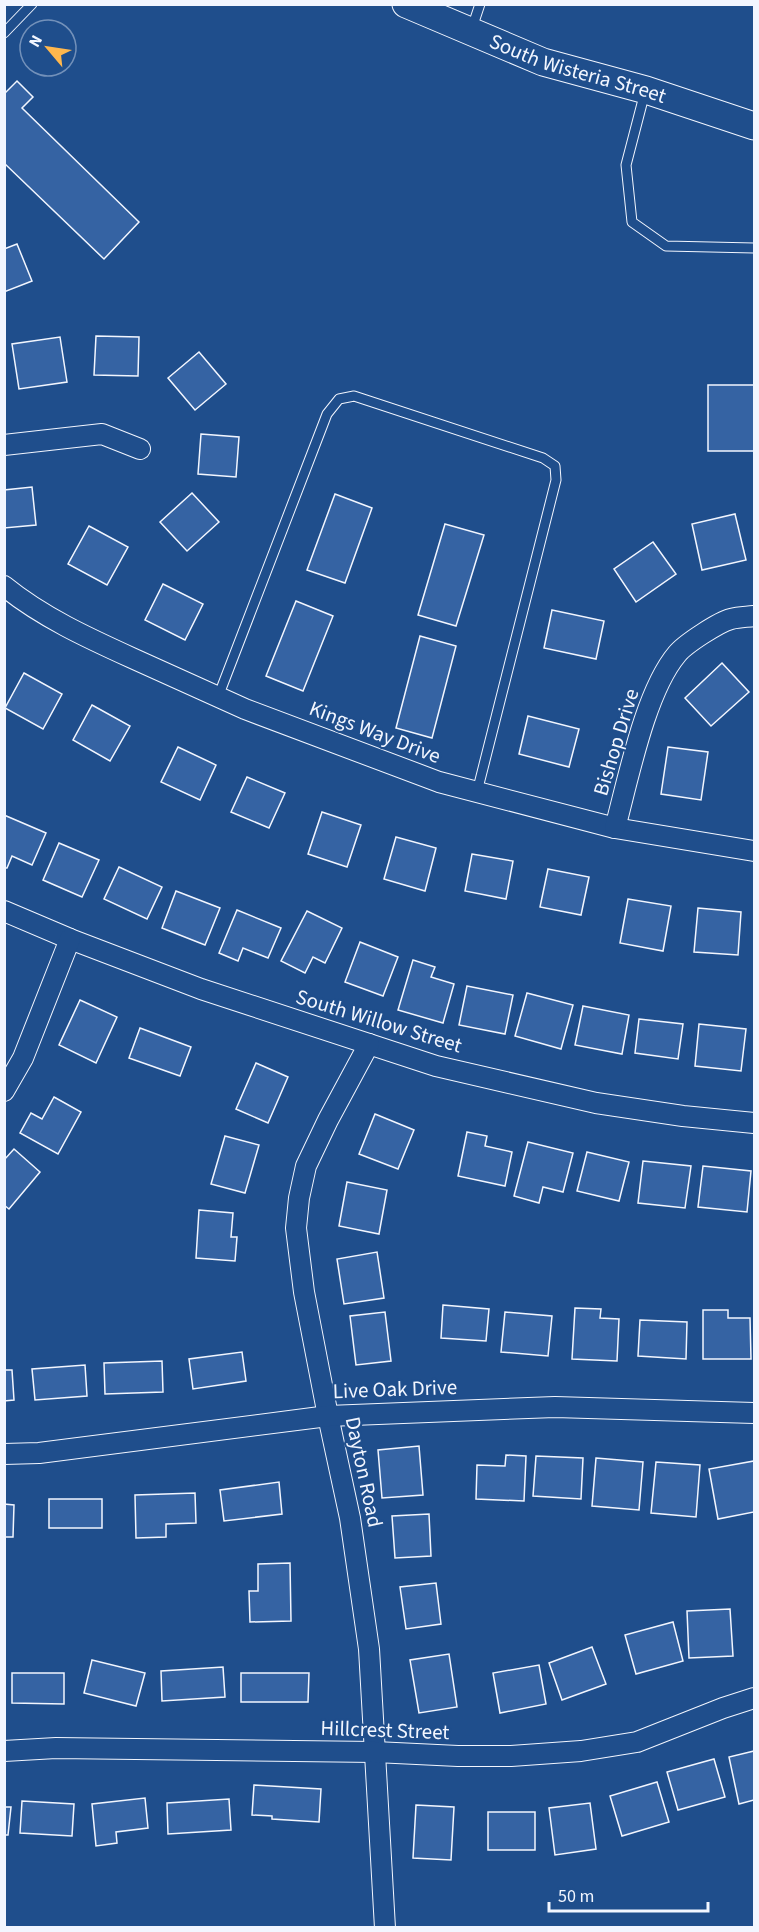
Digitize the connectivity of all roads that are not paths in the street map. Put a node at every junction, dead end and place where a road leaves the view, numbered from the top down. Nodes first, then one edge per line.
1 (32, 4) edge
2 (406, 4) edge
3 (480, 4) edge
4 (470, 32) junction
5 (4, 33) edge
6 (645, 90) junction
7 (754, 126) edge
8 (754, 248) edge
9 (4, 445) edge
10 (140, 449) dead end
11 (4, 586) edge
12 (754, 616) edge
13 (218, 698) junction
14 (477, 792) junction
15 (615, 828) junction
16 (754, 851) edge
17 (4, 911) edge
18 (70, 939) junction
19 (369, 1044) junction
20 (4, 1091) edge
21 (754, 1123) edge
22 (754, 1413) edge
23 (328, 1416) junction
24 (4, 1454) edge
25 (754, 1698) edge
26 (4, 1751) edge
27 (375, 1752) junction
28 (384, 1928) edge

1 - 5 lane
2 - 4 street, South Wisteria Street
3 - 4 lane
4 - 6 street, South Wisteria Street
6 - 7 street, South Wisteria Street
6 - 8 lane
9 - 10 street
11 - 13 street, Kings Way Drive
12 - 15 street, Bishop Drive
13 - 14 street, Kings Way Drive
13 - 14 lane
14 - 15 street, Kings Way Drive
15 - 16 street, Kings Way Drive
17 - 18 street, South Willow Street
18 - 19 street, South Willow Street
18 - 20 street
19 - 21 street, South Willow Street
19 - 23 street, Dayton Road
22 - 23 street, Live Oak Drive
23 - 24 street, Live Oak Drive
23 - 27 street, Dayton Road
25 - 27 street, Hillcrest Street
26 - 27 street, Hillcrest Street
27 - 28 street, Dayton Road

